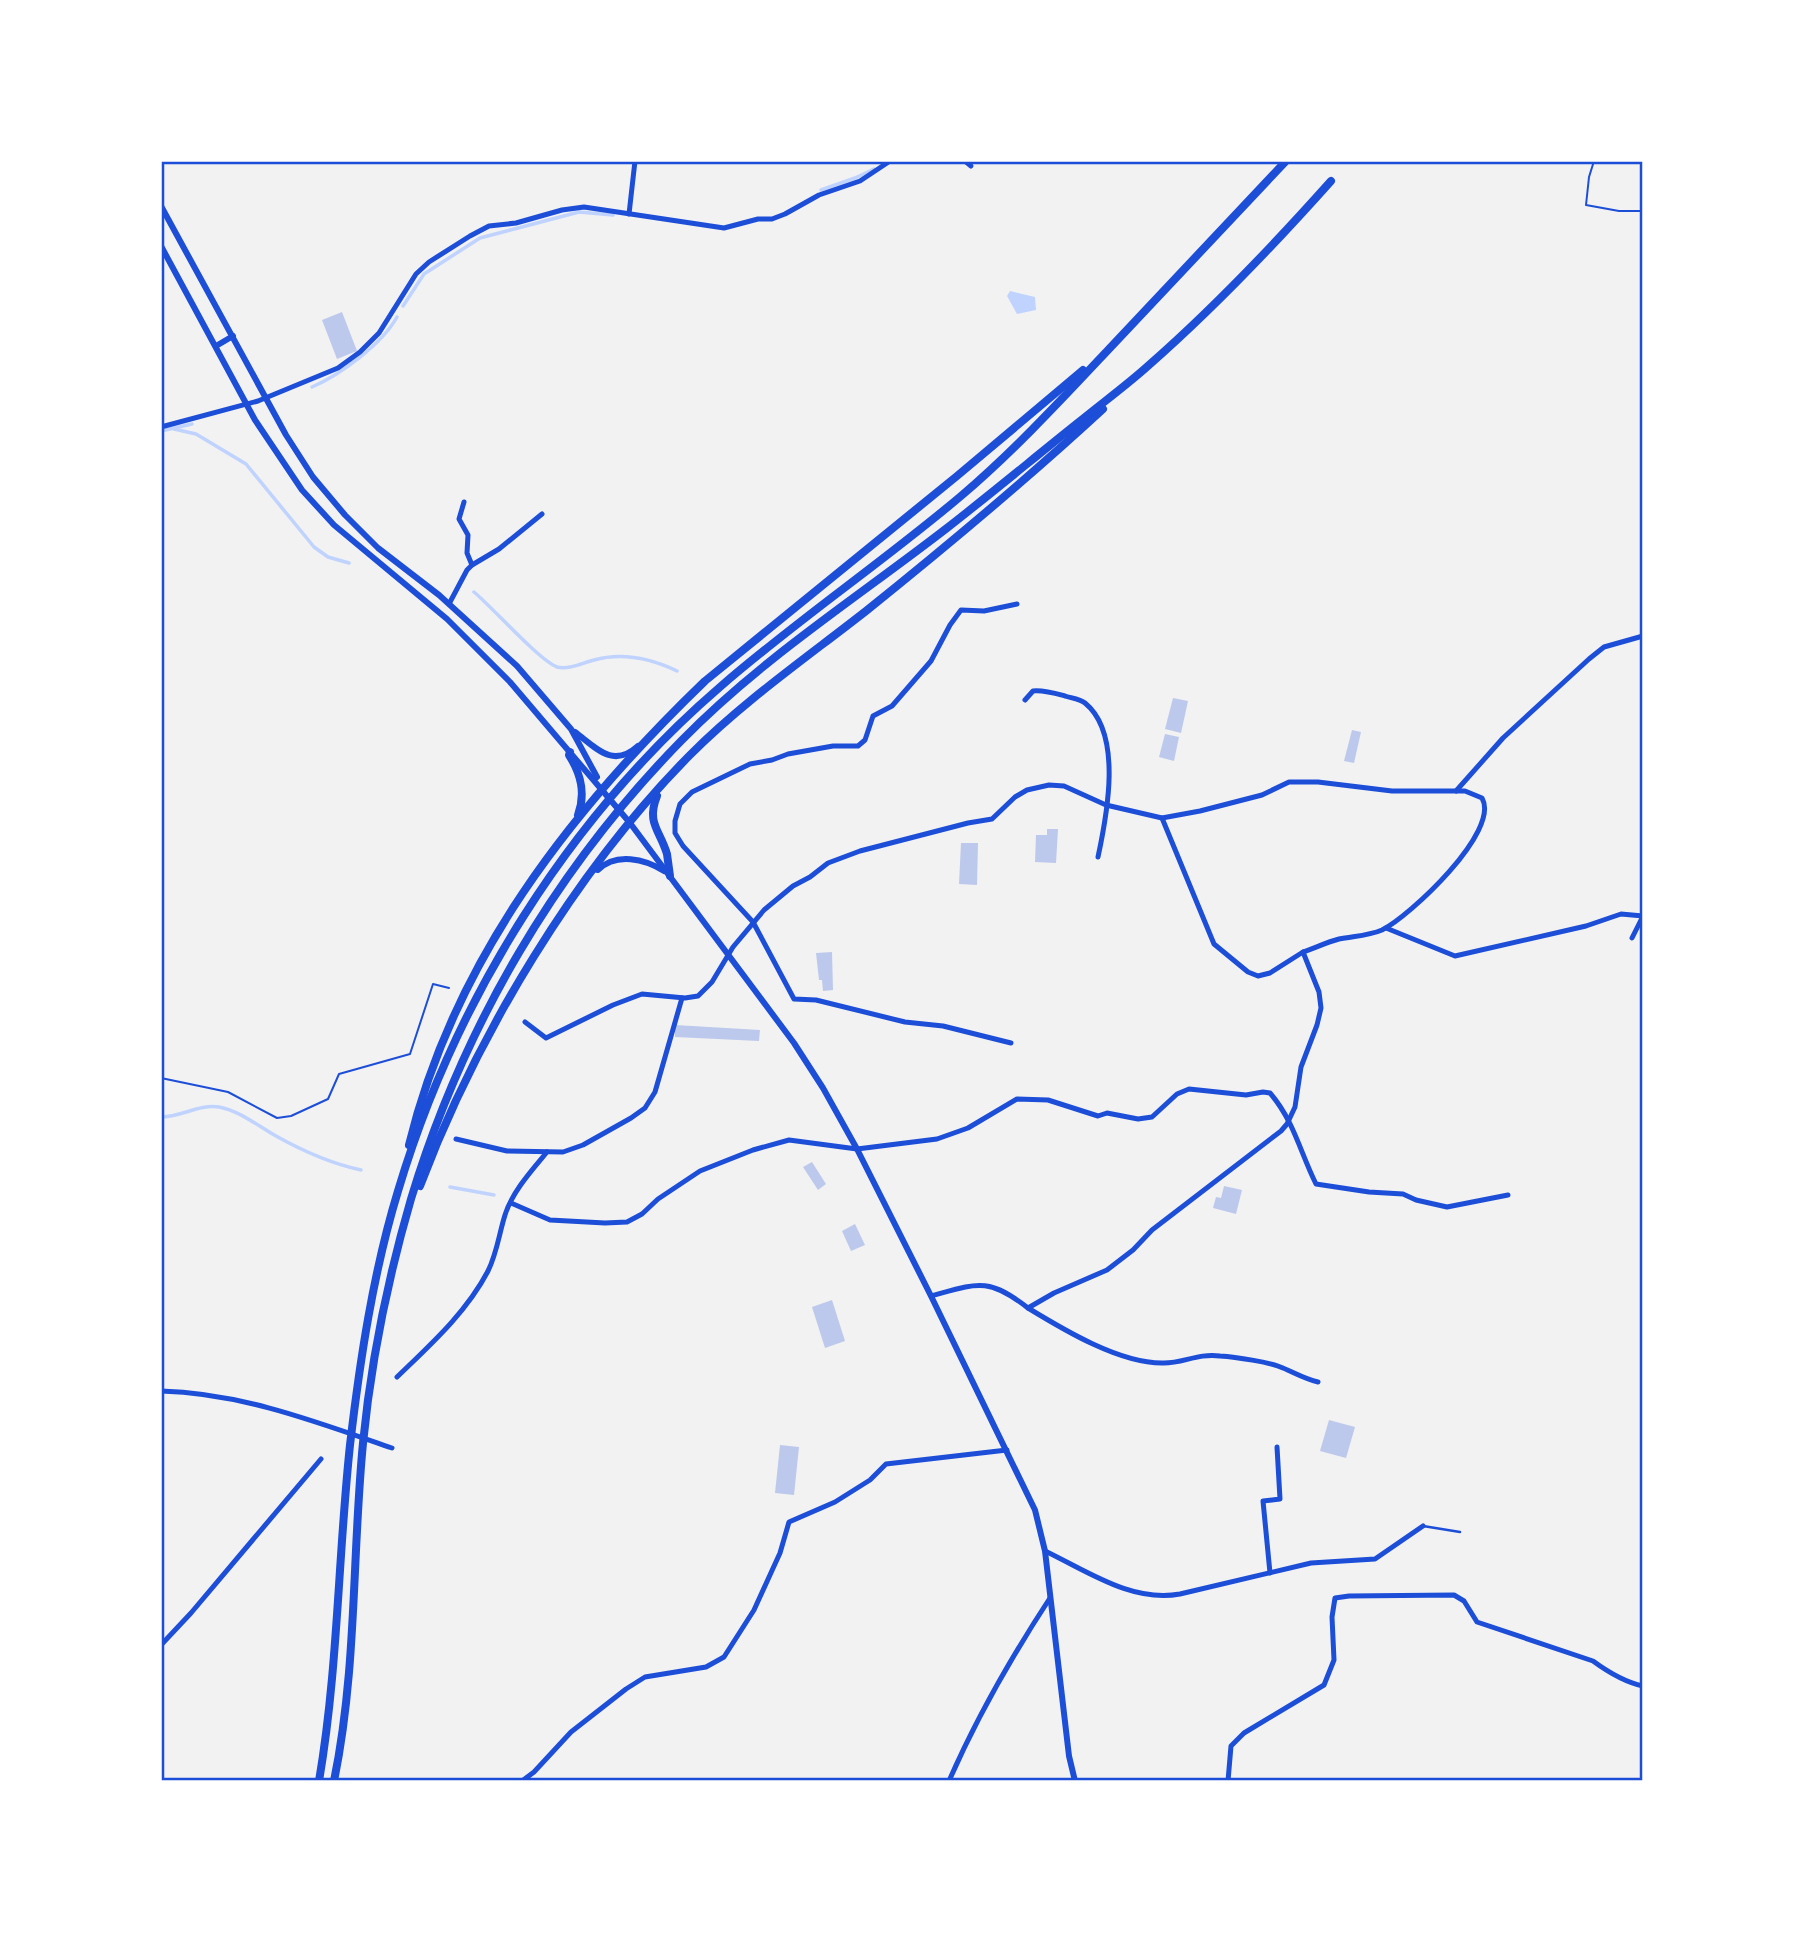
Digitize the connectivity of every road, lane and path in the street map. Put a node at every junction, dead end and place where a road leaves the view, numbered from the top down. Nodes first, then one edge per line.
1 (635, 161) edge
2 (890, 161) edge
3 (965, 161) edge
4 (1286, 161) edge
5 (1594, 161) edge
6 (971, 166) dead end
7 (1331, 181) dead end
8 (161, 206) edge
9 (1643, 211) edge
10 (629, 214) junction
11 (161, 246) edge
12 (233, 336) junction
13 (1114, 344) junction
14 (216, 346) junction
15 (1146, 369) junction
16 (266, 398) junction
17 (247, 404) junction
18 (161, 426) edge
19 (288, 439) junction
20 (273, 449) junction
21 (464, 502) dead end
22 (542, 514) dead end
23 (472, 565) junction
24 (449, 604) junction
25 (1017, 604) dead end
26 (1643, 636) edge
27 (1025, 700) dead end
28 (571, 729) junction
29 (560, 740) junction
30 (642, 746) junction
31 (570, 752) junction
32 (662, 786) junction
33 (602, 788) junction
34 (1456, 791) junction
35 (1106, 804) junction
36 (1162, 818) junction
37 (630, 823) junction
38 (572, 827) junction
39 (1098, 857) dead end
40 (594, 869) junction
41 (670, 876) junction
42 (753, 922) junction
43 (1386, 928) junction
44 (1632, 938) dead end
45 (1303, 952) junction
46 (728, 954) junction
47 (449, 988) dead end
48 (681, 998) junction
49 (525, 1022) dead end
50 (1011, 1043) dead end
51 (161, 1078) edge
52 (1289, 1121) junction
53 (456, 1139) dead end
54 (857, 1149) junction
55 (547, 1152) junction
56 (398, 1188) junction
57 (1508, 1195) dead end
58 (511, 1203) junction
59 (400, 1241) junction
60 (931, 1296) junction
61 (1028, 1308) junction
62 (397, 1377) dead end
63 (1318, 1382) dead end
64 (161, 1391) edge
65 (1277, 1447) dead end
66 (393, 1448) dead end
67 (1007, 1450) junction
68 (321, 1460) dead end
69 (1423, 1526) joint
70 (1460, 1532) dead end
71 (1045, 1551) junction
72 (1270, 1573) junction
73 (1049, 1598) junction
74 (161, 1645) edge
75 (1643, 1686) edge
76 (319, 1781) edge
77 (334, 1781) edge
78 (522, 1781) edge
79 (949, 1781) edge
80 (1075, 1781) edge
81 (1228, 1781) edge

1 - 10 street
2 - 10 street
3 - 6 street
4 - 13 highway
5 - 9 path
7 - 15 highway
8 - 12 street
10 - 16 street
11 - 14 street
12 - 14 street
12 - 16 street
13 - 30 highway
13 - 56 highway
14 - 17 street
15 - 32 highway
15 - 59 highway
16 - 17 street
16 - 19 street
17 - 18 street
17 - 20 street
19 - 20 street
19 - 24 street
20 - 29 street
21 - 23 street
22 - 23 street
23 - 24 street
24 - 28 street
25 - 42 street
26 - 34 street
27 - 35 street
28 - 29 street
28 - 30 street
28 - 33 street
29 - 31 street
30 - 33 highway
31 - 33 street
31 - 38 highway
32 - 37 highway
32 - 41 highway
33 - 37 street
33 - 38 highway
34 - 36 street
34 - 43 street
35 - 36 street
35 - 39 street
35 - 42 street
36 - 45 street
37 - 40 highway
37 - 41 street
38 - 56 highway
40 - 41 street
40 - 59 highway
41 - 46 street
42 - 46 street
42 - 50 street
43 - 44 street
43 - 45 street
45 - 52 street
46 - 48 street
46 - 54 street
47 - 51 path
48 - 49 street
48 - 55 street
52 - 54 street
52 - 57 street
52 - 61 street
53 - 55 street
54 - 58 street
54 - 60 street
55 - 58 street
56 - 76 highway
58 - 62 street
59 - 77 highway
60 - 61 street
60 - 67 street
61 - 63 street
64 - 66 street
65 - 72 street
67 - 71 street
67 - 78 street
68 - 74 street
69 - 70 lane
69 - 72 street
71 - 72 street
71 - 73 street
73 - 79 street
73 - 80 street
75 - 81 street

